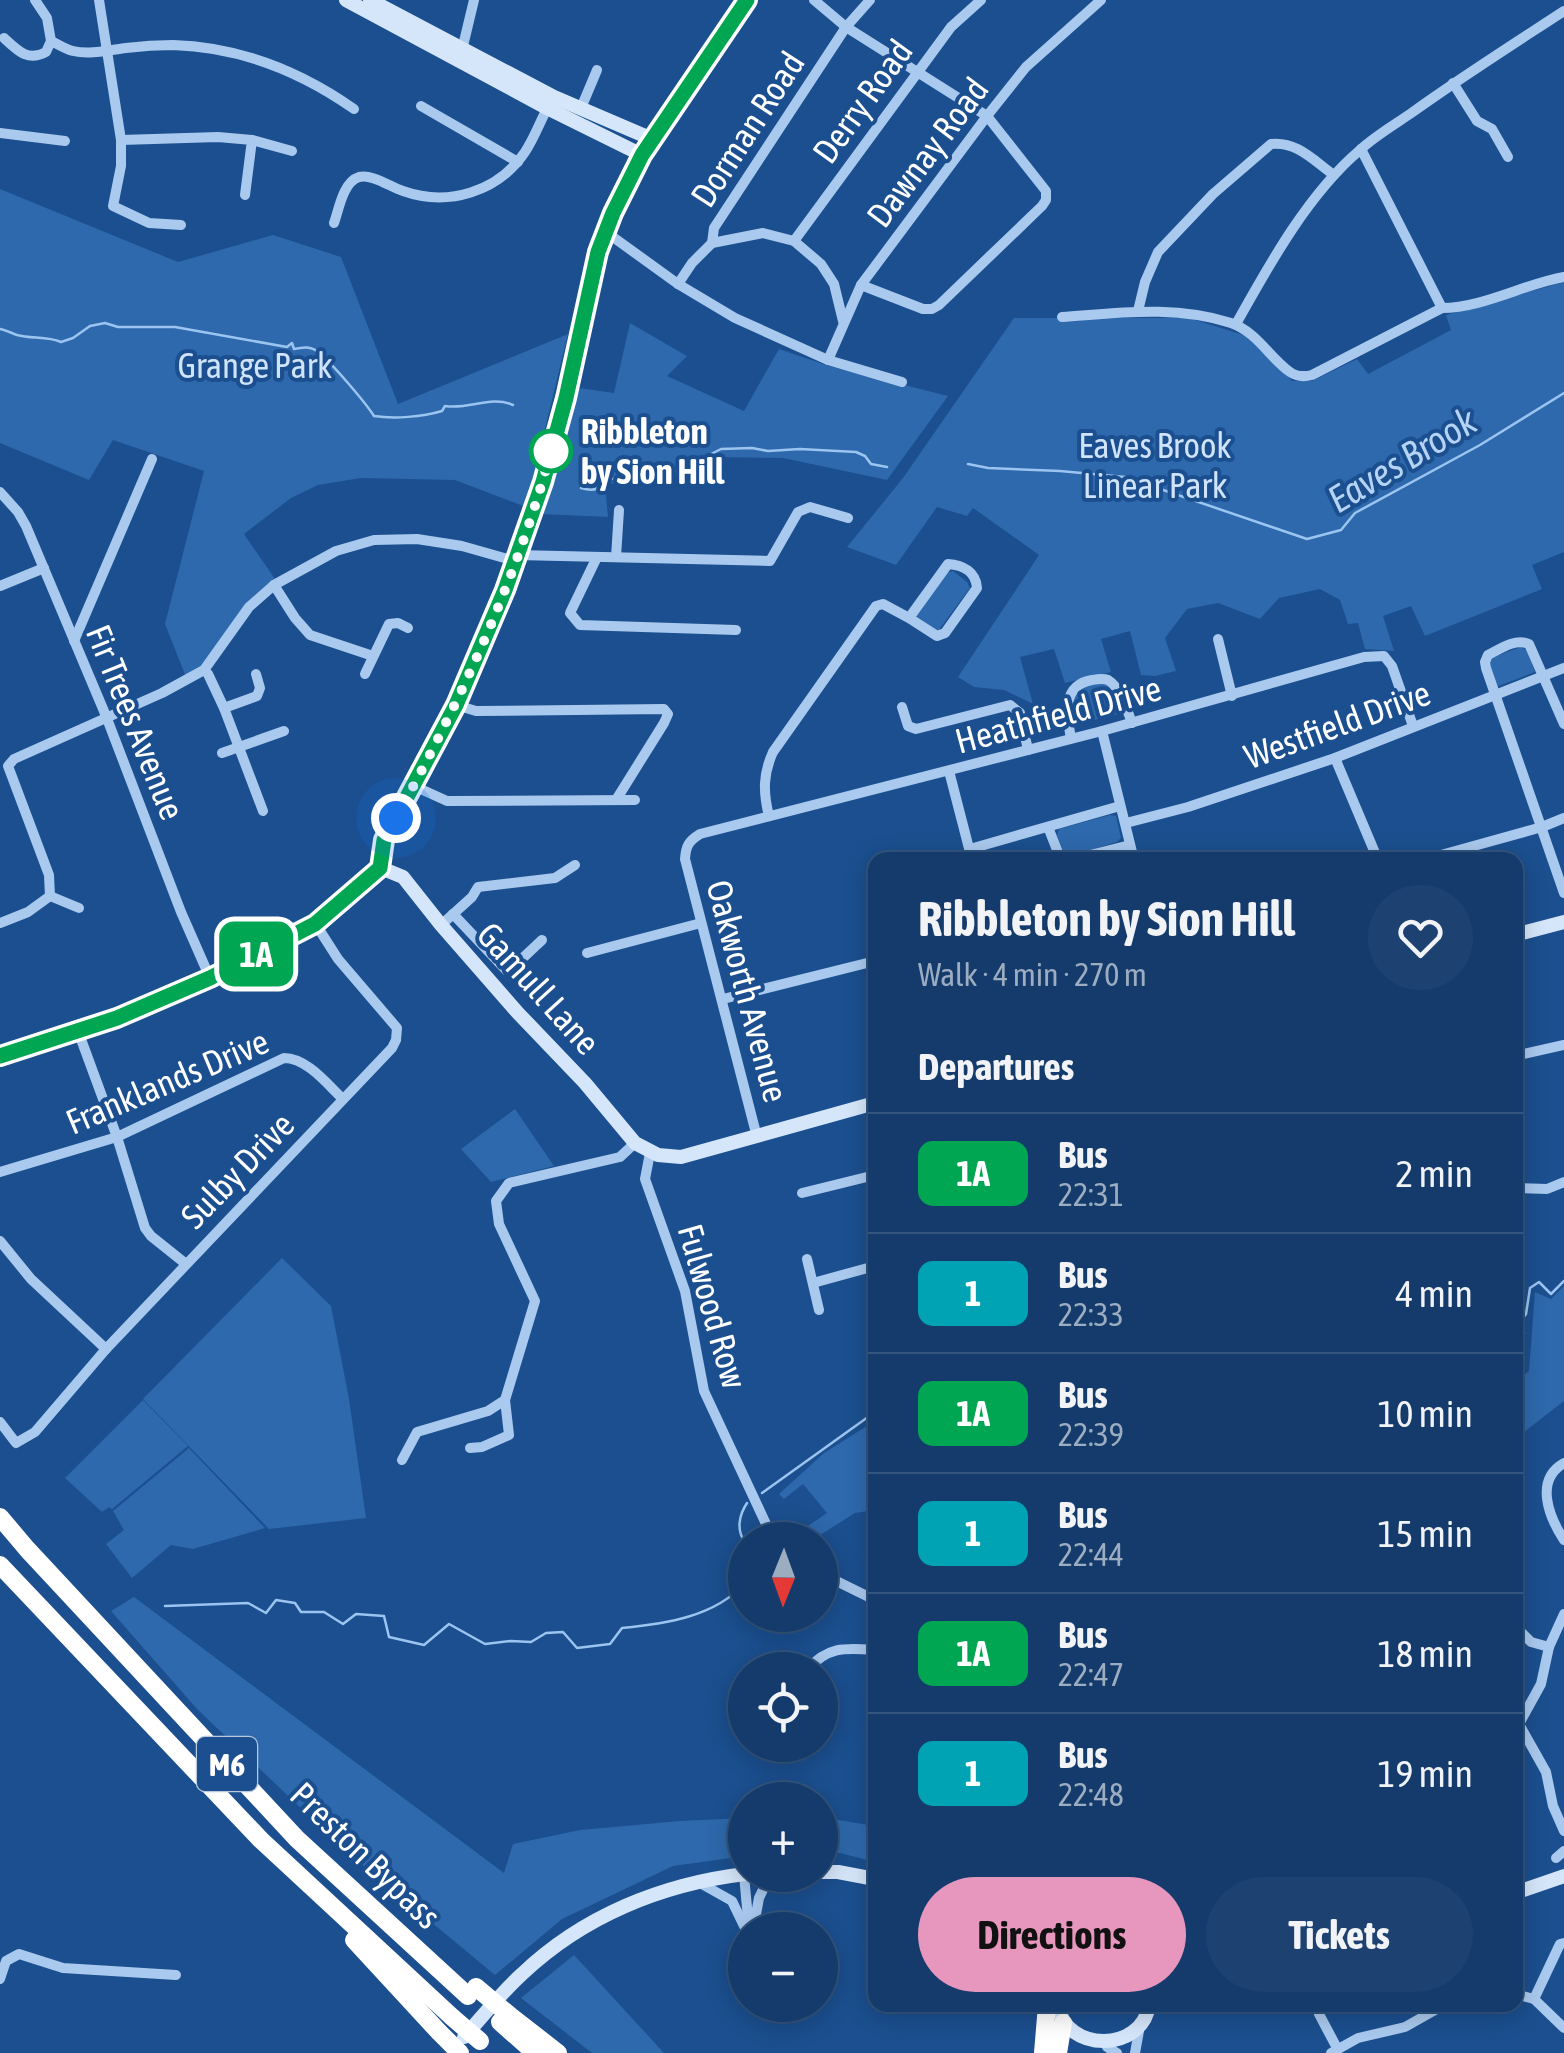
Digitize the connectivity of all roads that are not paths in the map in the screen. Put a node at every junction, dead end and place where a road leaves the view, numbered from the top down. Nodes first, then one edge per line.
1 (35, 0) edge
2 (99, 0) edge
3 (474, 0) edge
4 (747, 0) edge
5 (814, 0) edge
6 (870, 0) edge
7 (981, 0) edge
8 (1099, 0) edge
9 (350, 1) edge
10 (373, 1) edge
11 (1564, 12) edge
12 (846, 26) junction
13 (4, 38) dead end
14 (52, 41) junction
15 (107, 50) junction
16 (460, 54) junction
17 (598, 70) dead end
18 (918, 70) junction
19 (1453, 83) junction
20 (550, 102) junction
21 (421, 106) dead end
22 (580, 108) junction
23 (354, 109) dead end
24 (987, 116) junction
25 (0, 133) edge
26 (121, 140) junction
27 (252, 140) junction
28 (652, 140) junction
29 (64, 141) dead end
30 (1361, 149) junction
31 (292, 151) dead end
32 (642, 155) junction
33 (1508, 157) dead end
34 (518, 162) junction
35 (1334, 176) junction
36 (246, 195) dead end
37 (334, 223) dead end
38 (181, 224) dead end
39 (606, 232) junction
40 (794, 241) junction
41 (712, 243) junction
42 (1564, 277) edge
43 (678, 284) junction
44 (860, 284) junction
45 (1442, 308) junction
46 (1138, 312) junction
47 (1062, 317) dead end
48 (844, 322) junction
49 (1236, 324) junction
50 (828, 360) junction
51 (902, 382) dead end
52 (152, 459) dead end
53 (0, 492) edge
54 (619, 510) dead end
55 (848, 518) dead end
56 (597, 557) junction
57 (616, 557) junction
58 (516, 558) junction
59 (44, 568) junction
60 (274, 585) junction
61 (0, 586) edge
62 (909, 618) junction
63 (408, 628) dead end
64 (736, 630) dead end
65 (1218, 639) dead end
66 (74, 641) junction
67 (372, 656) junction
68 (1564, 668) edge
69 (204, 670) junction
70 (256, 674) dead end
71 (365, 674) dead end
72 (1544, 676) junction
73 (1495, 694) junction
74 (1232, 696) junction
75 (456, 705) junction
76 (224, 708) junction
77 (902, 708) dead end
78 (106, 716) junction
79 (1132, 723) junction
80 (1564, 724) edge
81 (1413, 726) junction
82 (284, 731) dead end
83 (1102, 731) junction
84 (1071, 738) junction
85 (238, 748) junction
86 (1028, 750) junction
87 (222, 754) dead end
88 (1335, 758) junction
89 (949, 771) junction
90 (414, 786) junction
91 (616, 800) junction
92 (635, 800) dead end
93 (1120, 806) junction
94 (263, 810) dead end
95 (768, 816) junction
96 (1564, 818) edge
97 (1126, 822) junction
98 (1048, 828) junction
99 (1542, 828) junction
100 (1130, 845) junction
101 (970, 852) edge
102 (977, 852) edge
103 (1058, 852) edge
104 (1101, 852) edge
105 (1132, 852) edge
106 (1375, 852) edge
107 (1453, 852) edge
108 (685, 858) joint
109 (576, 866) dead end
110 (380, 868) junction
111 (1564, 893) edge
112 (50, 896) junction
113 (78, 908) dead end
114 (453, 914) junction
115 (0, 922) edge
116 (701, 922) junction
117 (1564, 922) edge
118 (315, 924) junction
119 (441, 925) junction
120 (1523, 933) edge
121 (542, 940) dead end
122 (587, 952) dead end
123 (868, 962) edge
124 (210, 978) junction
125 (723, 998) junction
126 (78, 1030) junction
127 (1564, 1045) edge
128 (1523, 1054) edge
129 (0, 1056) edge
130 (343, 1099) junction
131 (868, 1105) edge
132 (757, 1136) junction
133 (117, 1137) junction
134 (635, 1143) junction
135 (650, 1152) junction
136 (0, 1172) edge
137 (868, 1176) edge
138 (1564, 1182) edge
139 (1523, 1188) edge
140 (802, 1194) dead end
141 (0, 1242) edge
142 (807, 1258) dead end
143 (186, 1264) junction
144 (868, 1268) edge
145 (813, 1282) junction
146 (819, 1310) dead end
147 (106, 1349) junction
148 (505, 1400) junction
149 (0, 1422) edge
150 (470, 1448) dead end
151 (402, 1460) dead end
152 (1564, 1463) edge
153 (0, 1517) edge
154 (765, 1522) edge
155 (1564, 1540) edge
156 (0, 1565) edge
157 (838, 1582) edge
158 (868, 1597) edge
159 (1564, 1614) edge
160 (1523, 1634) edge
161 (1549, 1647) junction
162 (868, 1650) edge
163 (831, 1652) edge
164 (1523, 1714) edge
165 (1523, 1734) edge
166 (1564, 1831) edge
167 (261, 1840) junction
168 (838, 1872) edge
169 (1564, 1876) edge
170 (728, 1877) edge
171 (868, 1878) edge
172 (699, 1882) junction
173 (1523, 1890) edge
174 (739, 1912) edge
175 (1564, 1943) edge
176 (176, 1975) dead end
177 (0, 1979) edge
178 (1523, 1996) edge
179 (1534, 1999) junction
180 (1055, 2012) edge
181 (1056, 2012) edge
182 (1057, 2012) edge
183 (1150, 2012) edge
184 (1432, 2012) edge
185 (1319, 2014) dead end
186 (504, 2018) junction
187 (1564, 2028) edge
188 (1139, 2030) junction
189 (487, 2047) edge
190 (1112, 2050) edge
191 (1334, 2050) edge
192 (449, 2053) edge
193 (460, 2053) edge
194 (534, 2053) edge
195 (558, 2053) edge
196 (1043, 2053) edge
197 (1058, 2053) edge
198 (1135, 2053) edge

1 - 14 street
2 - 15 street
3 - 16 street
4 - 28 main road
5 - 12 street
6 - 12 street, Dorman Road
7 - 18 street, Derry Road
8 - 24 street, Dawnay Road
9 - 16 main road
10 - 16 main road
11 - 19 street
12 - 18 street
12 - 41 street, Dorman Road
13 - 14 street
14 - 15 street
15 - 23 street
15 - 26 street
16 - 20 main road
17 - 22 street
18 - 24 street
18 - 40 street, Derry Road
19 - 30 street
19 - 33 street
20 - 22 main road
20 - 32 main road
20 - 34 street
21 - 34 street
22 - 28 main road
24 - 44 street, Dawnay Road
24 - 44 street
25 - 29 street
26 - 27 street
26 - 38 street
27 - 31 street
27 - 36 street
28 - 32 main road
30 - 35 street
30 - 45 street
32 - 39 main road
34 - 37 street
35 - 46 street
35 - 49 street
39 - 43 street
39 - 58 main road
40 - 41 street
40 - 48 street
41 - 43 street, Dorman Road
42 - 45 street
43 - 50 street
44 - 48 street, Dawnay Road
45 - 49 street
46 - 47 street
46 - 49 street
48 - 50 street, Dawnay Road
50 - 51 street
52 - 66 street
53 - 59 street, Fir Trees Avenue
54 - 57 street
55 - 57 street
56 - 57 street
56 - 58 street
56 - 64 street
58 - 60 street
58 - 75 main road
59 - 61 street
59 - 66 street, Fir Trees Avenue
60 - 67 street
60 - 69 street
62 - 62 street
62 - 95 street
63 - 67 street
65 - 74 street
66 - 78 street, Fir Trees Avenue
67 - 71 street
68 - 72 street, Westfield Drive
69 - 76 street
69 - 78 street
70 - 76 street
72 - 73 street, Westfield Drive
72 - 73 street
72 - 80 street
73 - 81 street, Westfield Drive
73 - 99 street
74 - 79 street, Heathfield Drive
74 - 81 street, Heathfield Drive
75 - 90 main road
75 - 91 street
76 - 85 street
77 - 86 street
78 - 112 street
78 - 124 street, Fir Trees Avenue
79 - 83 street, Heathfield Drive
79 - 84 street
81 - 88 street, Westfield Drive
82 - 85 street
83 - 84 street, Heathfield Drive
83 - 93 street
84 - 86 street, Heathfield Drive
85 - 87 street
85 - 94 street
86 - 89 street, Heathfield Drive
88 - 97 street, Westfield Drive
88 - 106 street
89 - 95 street, Heathfield Drive
89 - 101 street
90 - 91 street
90 - 110 main road
91 - 92 street
93 - 97 street
93 - 98 street
95 - 108 street, Heathfield Drive
96 - 99 street
97 - 100 street
98 - 102 street
98 - 103 street
99 - 107 street
99 - 111 street
100 - 104 street
100 - 105 street
108 - 116 street, Oakworth Avenue
109 - 114 street
110 - 118 main road
110 - 119 main road, Gamull Lane
112 - 113 street
112 - 115 street
114 - 119 street
114 - 121 street
116 - 122 street
116 - 125 street, Oakworth Avenue
117 - 120 main road
118 - 124 main road
118 - 130 street, Sulby Drive
119 - 134 main road, Gamull Lane
123 - 125 street
124 - 126 main road
125 - 132 street, Oakworth Avenue
126 - 129 main road
126 - 133 street
127 - 128 street
130 - 133 street, Franklands Drive
130 - 143 street, Sulby Drive
131 - 132 main road
132 - 135 main road
133 - 136 street, Franklands Drive
133 - 143 street
134 - 135 main road, Gamull Lane
134 - 148 street
135 - 154 street, Fulwood Row
137 - 140 street
138 - 139 street
141 - 147 street
142 - 145 street
143 - 147 street, Sulby Drive
144 - 145 street
145 - 146 street
147 - 149 street, Sulby Drive
148 - 150 street
148 - 151 street
152 - 155 street
153 - 186 highway, Preston Bypass / M6, bridge
156 - 167 highway, Preston Bypass / M6
157 - 158 street
159 - 161 street
160 - 161 street
161 - 164 street
162 - 163 street
165 - 166 street
167 - 189 highway, Preston Bypass / M6, bridge
167 - 193 highway, M6, bridge
168 - 171 main road
169 - 173 main road
170 - 172 main road
172 - 174 street
172 - 192 main road
175 - 179 street
176 - 177 street
178 - 179 street
179 - 187 street
180 - 196 highway
181 - 197 highway
182 - 190 main road
183 - 188 main road
184 - 191 street
185 - 191 street
186 - 194 highway, M6
186 - 195 highway, M6
188 - 190 main road
188 - 198 street

